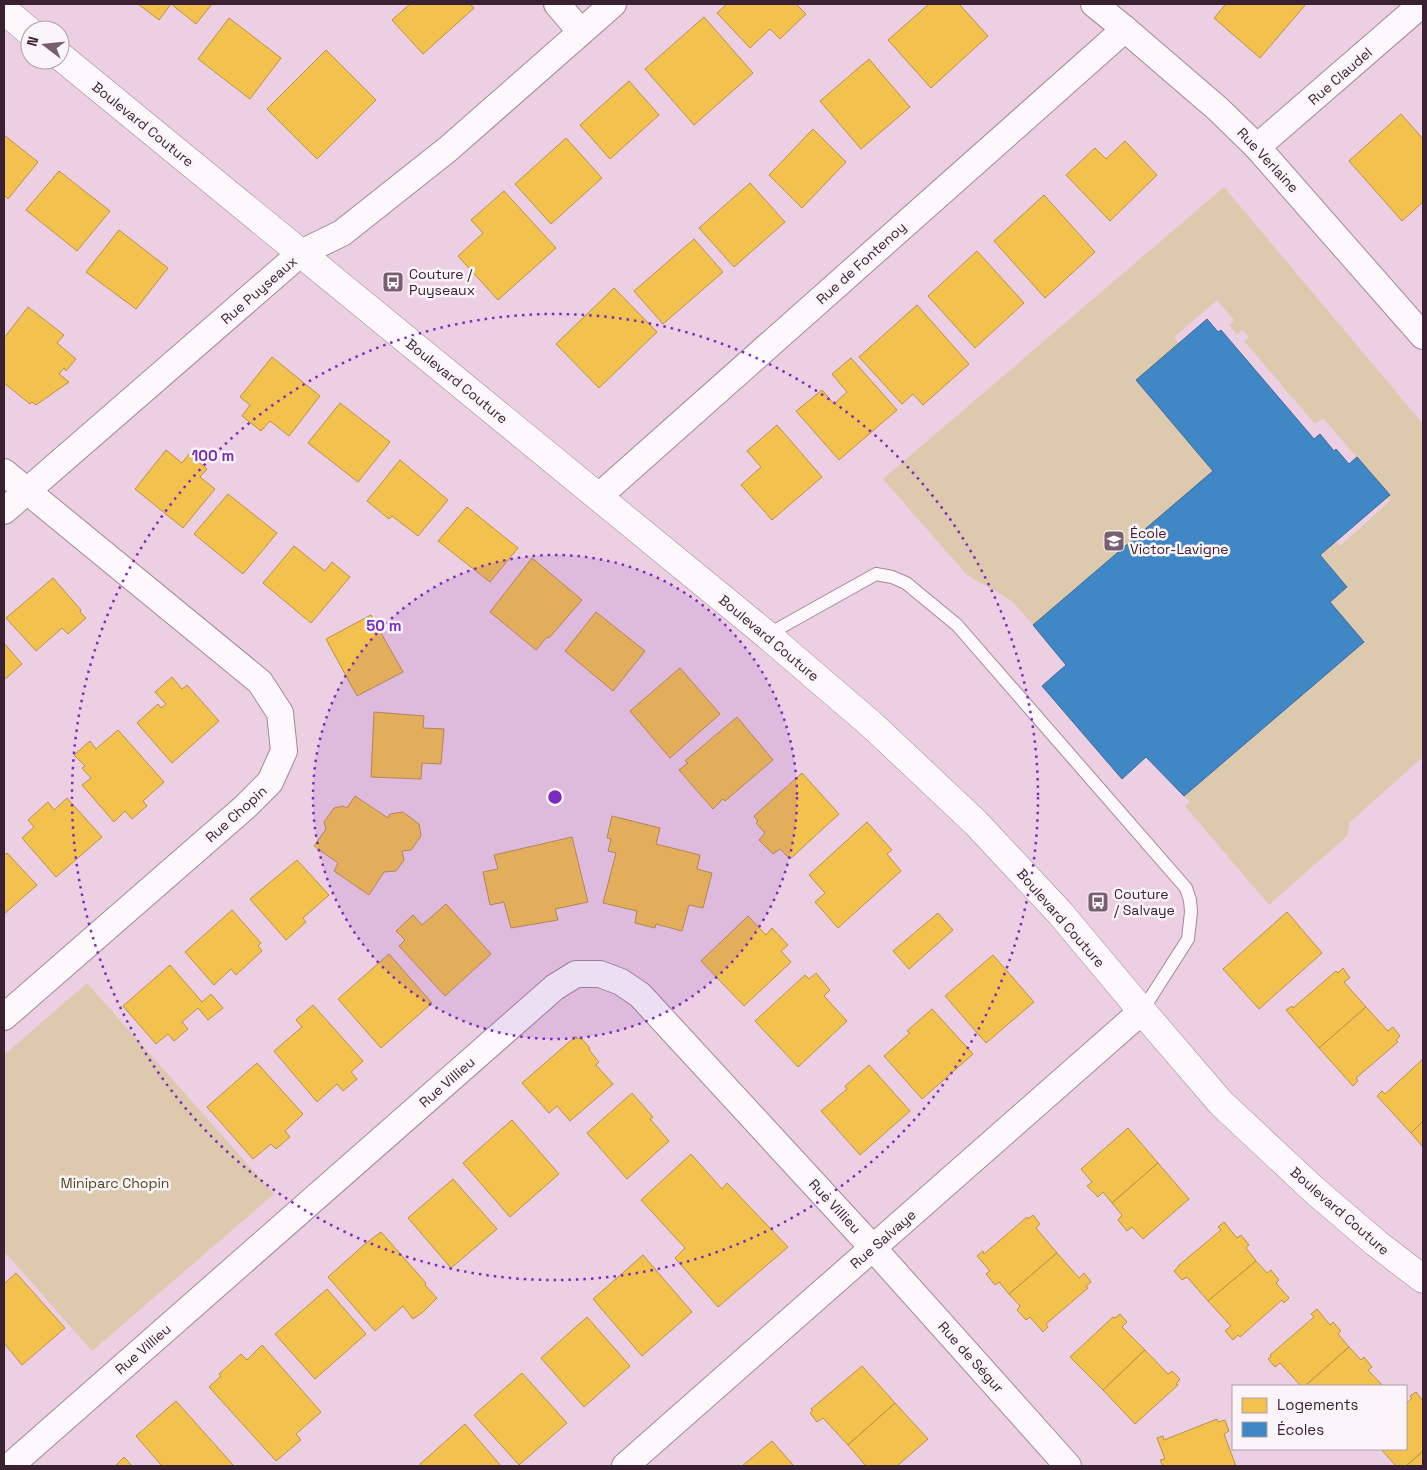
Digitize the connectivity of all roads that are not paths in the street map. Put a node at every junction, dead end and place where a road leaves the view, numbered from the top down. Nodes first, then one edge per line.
1 (557, 4) edge
2 (613, 4) edge
3 (1094, 4) edge
4 (1422, 4) edge
5 (4, 10) edge
6 (20, 24) edge
7 (1126, 29) junction
8 (581, 32) junction
9 (70, 64) edge
10 (1258, 148) junction
11 (301, 253) junction
12 (1423, 336) edge
13 (4, 472) edge
14 (27, 491) junction
15 (598, 497) junction
16 (4, 511) edge
17 (767, 635) junction
18 (1142, 1012) junction
19 (4, 1017) edge
20 (873, 1248) junction
21 (1423, 1279) edge
22 (10, 1466) edge
23 (625, 1466) edge
24 (1068, 1466) edge

1 - 8 street
2 - 8 street, Rue Puyseaux
3 - 7 street, Rue Verlaine
4 - 10 street, Rue Claudel
5 - 6 street
7 - 10 street, Rue Verlaine
7 - 15 street, Rue de Fontenoy
8 - 11 street, Rue Puyseaux
9 - 11 street, Boulevard Couture
10 - 12 street, Rue Verlaine
11 - 14 street, Rue Puyseaux
11 - 15 street, Boulevard Couture
13 - 14 street, Rue Chopin
14 - 16 street, Rue Puyseaux
14 - 19 street, Rue Chopin
15 - 17 street, Boulevard Couture
17 - 18 street, Boulevard Couture
17 - 18 lane
18 - 20 street, Rue Salvaye
18 - 21 street, Boulevard Couture
20 - 22 street, Rue Villieu
20 - 23 street, Rue Salvaye
20 - 24 street, Rue de Ségur

